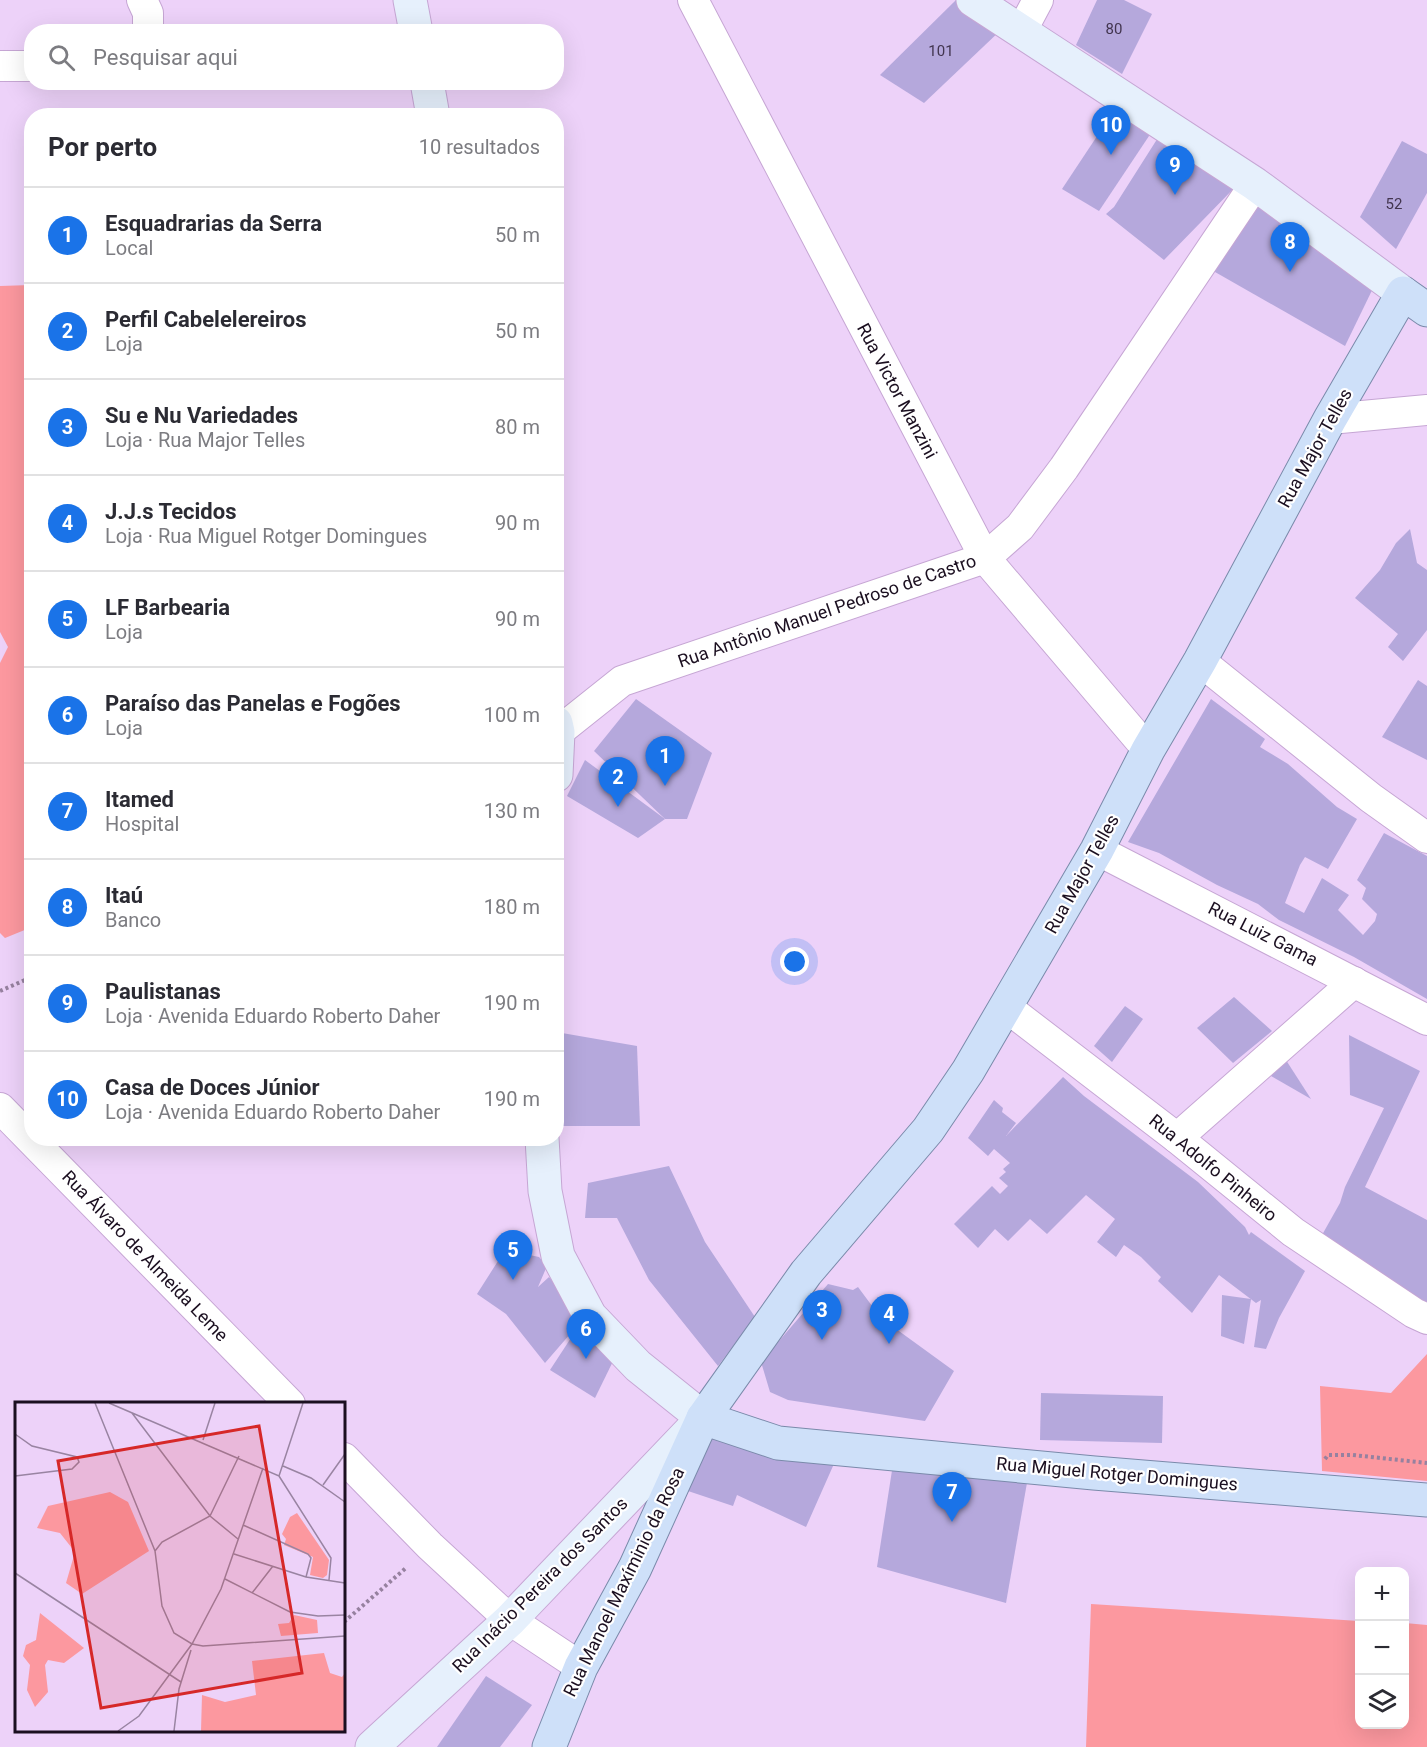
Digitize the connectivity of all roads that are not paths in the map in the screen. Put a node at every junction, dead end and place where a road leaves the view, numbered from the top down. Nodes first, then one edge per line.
1 (142, 0) edge
2 (410, 0) edge
3 (693, 0) edge
4 (973, 0) edge
5 (1038, 0) edge
6 (148, 24) edge
7 (414, 24) edge
8 (1021, 32) junction
9 (0, 66) edge
10 (24, 66) edge
11 (428, 90) edge
12 (432, 108) edge
13 (1255, 184) junction
14 (1415, 302) edge
15 (1427, 410) edge
16 (1330, 419) junction
17 (985, 558) junction
18 (1200, 661) junction
19 (564, 723) edge
20 (1148, 750) junction
21 (1417, 832) edge
22 (1097, 850) junction
23 (1354, 982) junction
24 (1006, 1007) junction
25 (1427, 1020) edge
26 (0, 1108) edge
27 (24, 1132) edge
28 (1177, 1138) junction
29 (37, 1146) edge
30 (542, 1146) edge
31 (1427, 1319) edge
32 (288, 1402) edge
33 (703, 1418) junction
34 (345, 1459) edge
35 (1427, 1500) edge
36 (510, 1620) junction
37 (581, 1667) junction
38 (372, 1747) edge
39 (549, 1747) edge

1 - 6 street
2 - 7 main road
3 - 17 street, Rua Victor Manzini
4 - 8 main road
5 - 8 street
8 - 13 main road
9 - 10 street
11 - 12 main road
13 - 14 main road
13 - 17 street, Rua Antônio Manuel Pedroso de Castro
14 - 16 main road, Rua Major Telles
15 - 16 street
16 - 18 main road, Rua Major Telles
17 - 19 street, Rua Antônio Manuel Pedroso de Castro
17 - 20 street, Rua Victor Manzini
18 - 20 main road, Rua Major Telles
18 - 21 street
20 - 22 main road, Rua Major Telles
22 - 23 street, Rua Luiz Gama
22 - 24 main road, Rua Major Telles
23 - 25 street, Rua Luiz Gama
23 - 28 street
24 - 28 street, Rua Adolfo Pinheiro
24 - 33 main road, Rua Major Telles
26 - 27 street, Rua Álvaro de Almeida Leme
28 - 31 street, Rua Adolfo Pinheiro
29 - 32 street, Rua Álvaro de Almeida Leme
30 - 33 main road
33 - 35 main road, Rua Miguel Rotger Domingues
33 - 36 main road, Rua Inácio Pereira dos Santos
33 - 37 main road, Rua Manoel Maxíminio da Rosa
34 - 36 street
36 - 37 street
36 - 38 main road, Rua Inácio Pereira dos Santos
37 - 39 main road, Rua Manoel Maxíminio da Rosa

